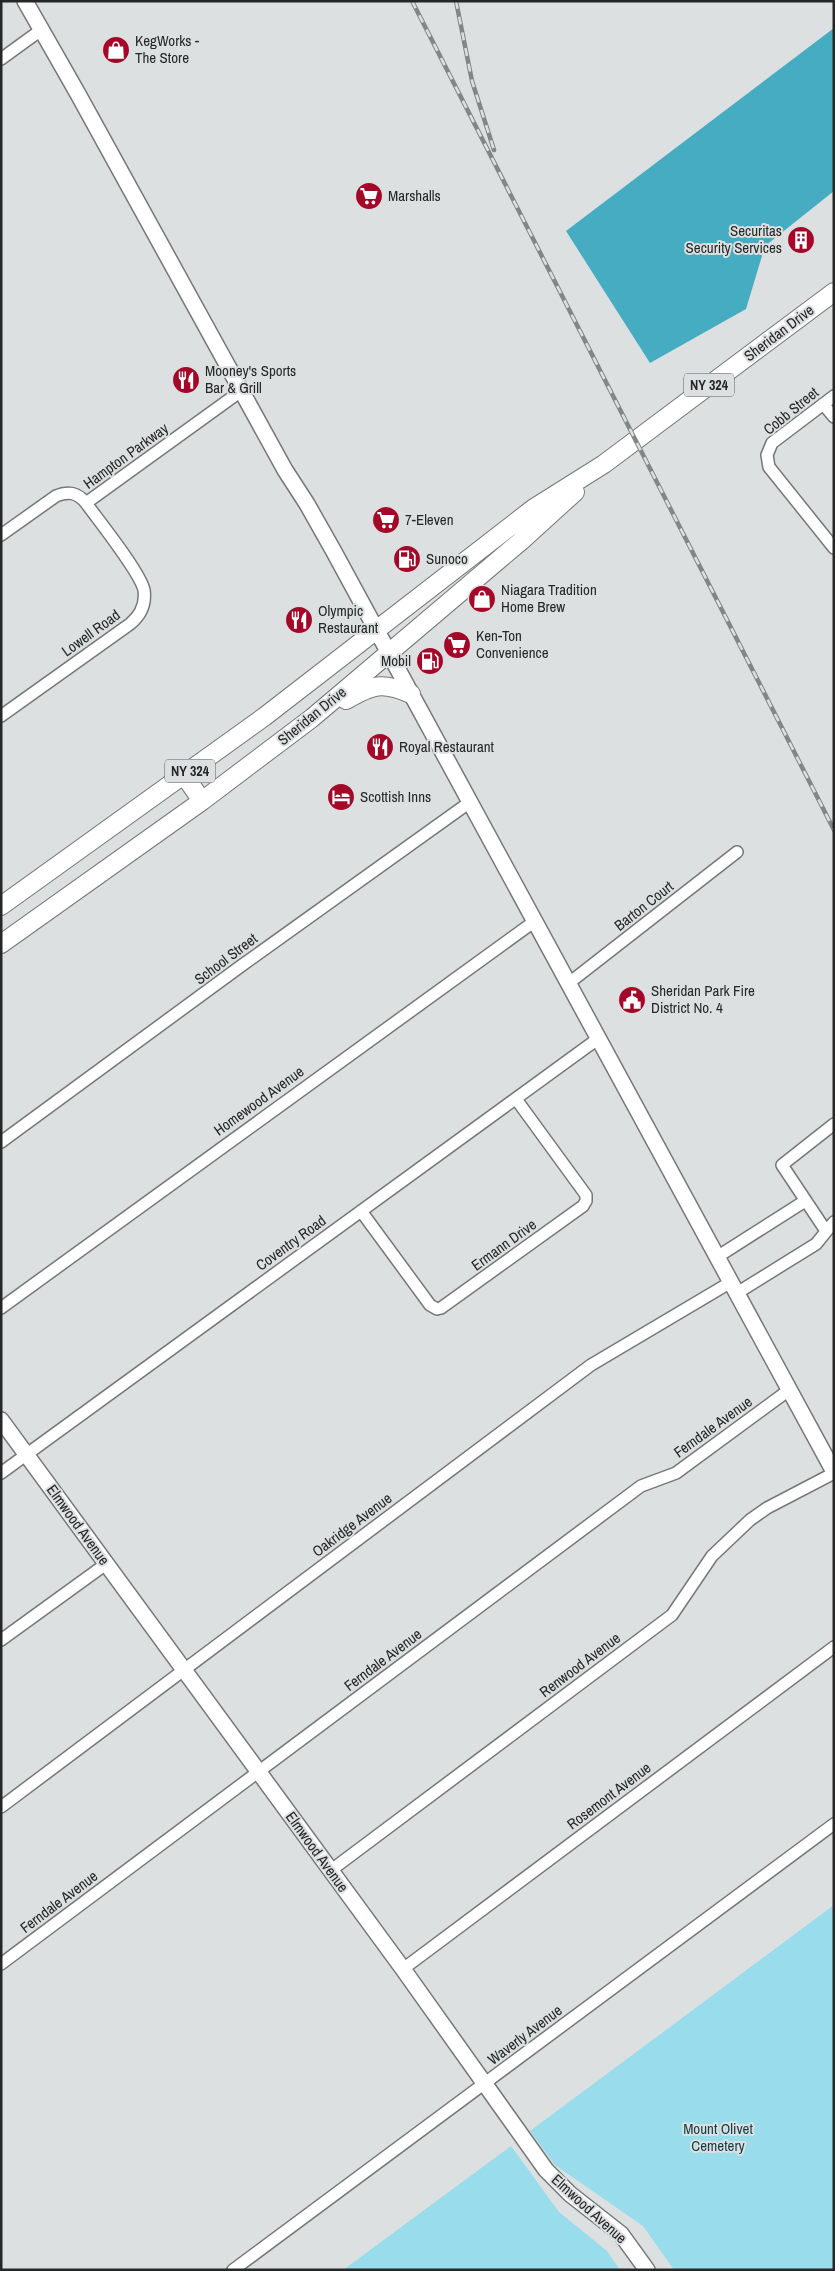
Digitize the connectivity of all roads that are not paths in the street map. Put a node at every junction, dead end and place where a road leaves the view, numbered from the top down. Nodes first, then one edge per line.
1 (25, 1) edge
2 (41, 30) junction
3 (1, 59) edge
4 (834, 292) edge
5 (242, 391) junction
6 (834, 396) edge
7 (824, 404) junction
8 (834, 417) edge
9 (604, 464) junction
10 (86, 503) junction
11 (1, 535) edge
12 (834, 548) edge
13 (376, 632) junction
14 (388, 653) junction
15 (411, 694) junction
16 (1, 716) edge
17 (312, 718) junction
18 (184, 776) junction
19 (202, 801) junction
20 (470, 802) junction
21 (737, 852) dead end
22 (1, 906) edge
23 (535, 921) junction
24 (2, 941) edge
25 (569, 984) junction
26 (599, 1038) junction
27 (516, 1099) junction
28 (834, 1124) edge
29 (1, 1142) edge
30 (805, 1200) junction
31 (361, 1211) junction
32 (830, 1227) edge
33 (717, 1257) junction
34 (734, 1288) junction
35 (1, 1308) edge
36 (789, 1390) junction
37 (1, 1420) edge
38 (26, 1454) junction
39 (834, 1472) edge
40 (1, 1473) edge
41 (106, 1564) junction
42 (1, 1640) edge
43 (834, 1647) edge
44 (184, 1669) junction
45 (258, 1772) junction
46 (1, 1807) edge
47 (834, 1824) edge
48 (330, 1870) junction
49 (1, 1964) edge
50 (403, 1968) junction
51 (486, 2083) junction
52 (233, 2270) edge
53 (647, 2270) edge

1 - 2 main road
2 - 3 street
2 - 5 main road
4 - 9 main road, Sheridan Drive / NY 324
5 - 10 street, Hampton Parkway
5 - 13 main road
6 - 7 street, Cobb Street
7 - 8 street
7 - 12 street, Cobb Street
9 - 13 main road, Sheridan Drive / NY 324
9 - 14 main road, Sheridan Drive / NY 324
10 - 11 street, Hampton Parkway
10 - 16 street, Lowell Road
13 - 14 main road
13 - 18 main road, Sheridan Drive / NY 324
14 - 15 main road
14 - 17 main road, Sheridan Drive / NY 324
15 - 17 main road
15 - 20 main road
17 - 19 main road, Sheridan Drive / NY 324
18 - 19 main road
18 - 22 main road, Sheridan Drive / NY 324
19 - 24 main road, Sheridan Drive / NY 324
20 - 23 main road
20 - 29 street, School Street
21 - 25 street, Barton Court
23 - 25 main road
23 - 35 street, Homewood Avenue
25 - 26 main road
26 - 27 street, Coventry Road
26 - 33 main road
27 - 31 street, Coventry Road
27 - 31 street, Ermann Drive
28 - 30 street
30 - 32 street
30 - 33 street
31 - 38 street, Coventry Road
32 - 34 street, Oakridge Avenue
33 - 34 main road
34 - 36 main road
34 - 44 street, Oakridge Avenue
36 - 39 main road
36 - 45 street, Ferndale Avenue
37 - 38 main road, Elmwood Avenue
38 - 40 street, Coventry Road
38 - 41 main road, Elmwood Avenue
39 - 48 street, Renwood Avenue
41 - 42 street
41 - 44 main road, Elmwood Avenue
43 - 50 street, Rosemont Avenue
44 - 45 main road, Elmwood Avenue
44 - 46 street, Oakridge Avenue
45 - 48 main road, Elmwood Avenue
45 - 49 street, Ferndale Avenue
47 - 51 street, Waverly Avenue
48 - 50 main road, Elmwood Avenue
50 - 51 main road, Elmwood Avenue
51 - 52 street, Waverly Avenue
51 - 53 main road, Elmwood Avenue

